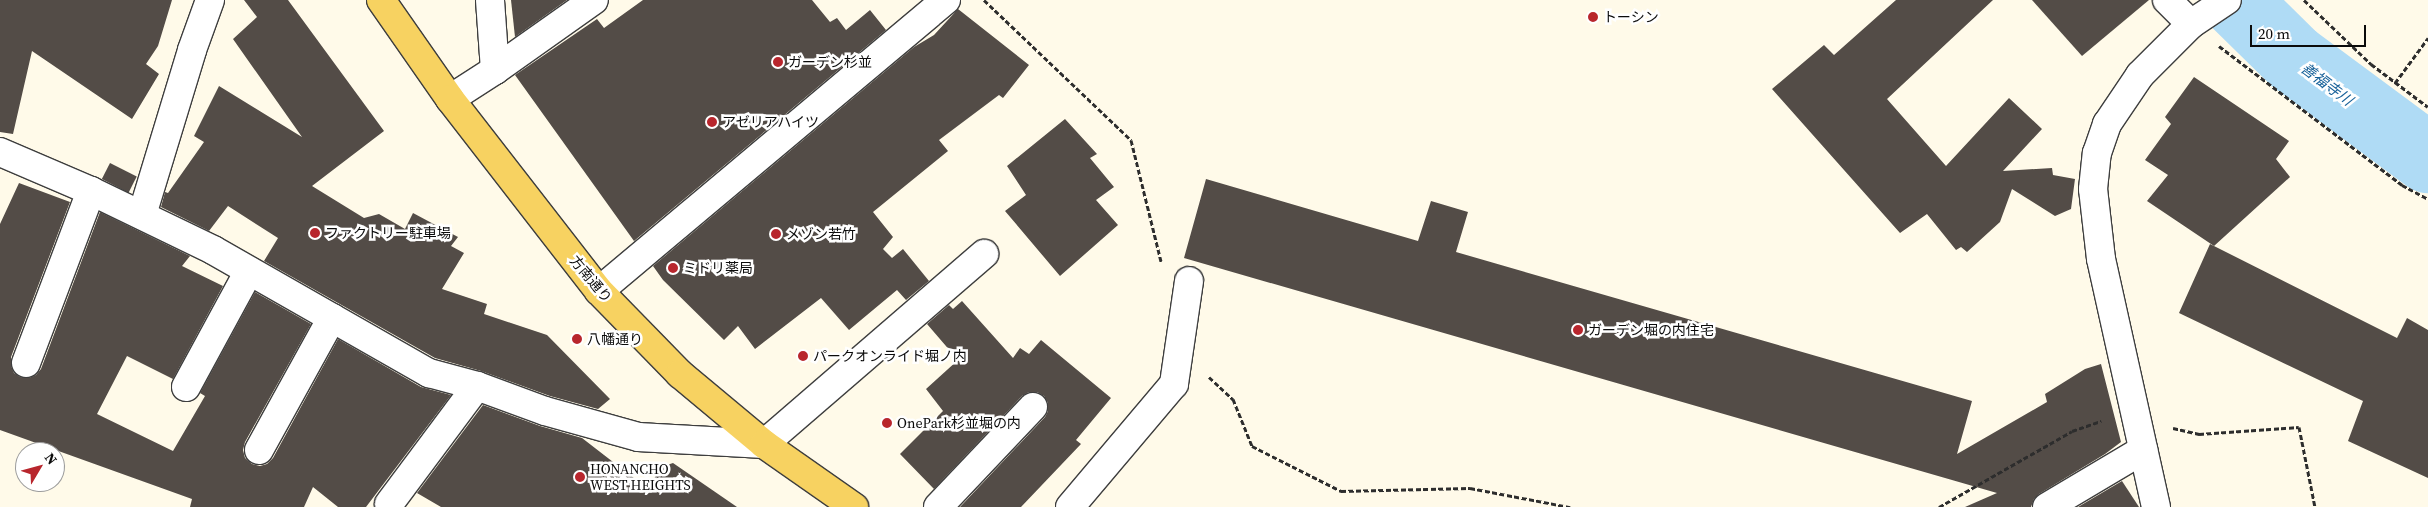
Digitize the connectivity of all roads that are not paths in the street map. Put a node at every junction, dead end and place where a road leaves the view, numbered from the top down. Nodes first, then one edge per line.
1 (210, 0) edge
2 (381, 0) edge
3 (490, 0) edge
4 (594, 0) edge
5 (946, 0) edge
6 (2167, 0) edge
7 (2227, 0) edge
8 (2191, 24) junction
9 (495, 70) junction
10 (450, 99) junction
11 (0, 152) edge
12 (91, 191) junction
13 (142, 215) junction
14 (984, 254) dead end
15 (249, 271) junction
16 (1189, 281) dead end
17 (599, 291) junction
18 (332, 318) junction
19 (26, 363) dead end
20 (477, 386) junction
21 (186, 388) dead end
22 (1033, 407) dead end
23 (764, 444) junction
24 (259, 450) dead end
25 (2142, 450) junction
26 (389, 504) dead end
27 (854, 507) edge
28 (938, 507) edge
29 (1070, 507) edge
30 (2047, 507) edge
31 (2156, 507) edge

1 - 13 street
2 - 10 main road, 方南通り
3 - 9 street
4 - 9 street
5 - 17 street
6 - 8 street
7 - 8 street
8 - 25 street
9 - 10 street
10 - 17 main road, 方南通り
11 - 12 street
12 - 13 street
12 - 19 street
13 - 15 street
14 - 23 street
15 - 18 street
15 - 21 street
16 - 29 street
17 - 23 main road, 方南通り
18 - 20 street
18 - 24 street
20 - 23 street
20 - 26 street
22 - 28 street
23 - 27 main road, 方南通り
25 - 30 street
25 - 31 street

